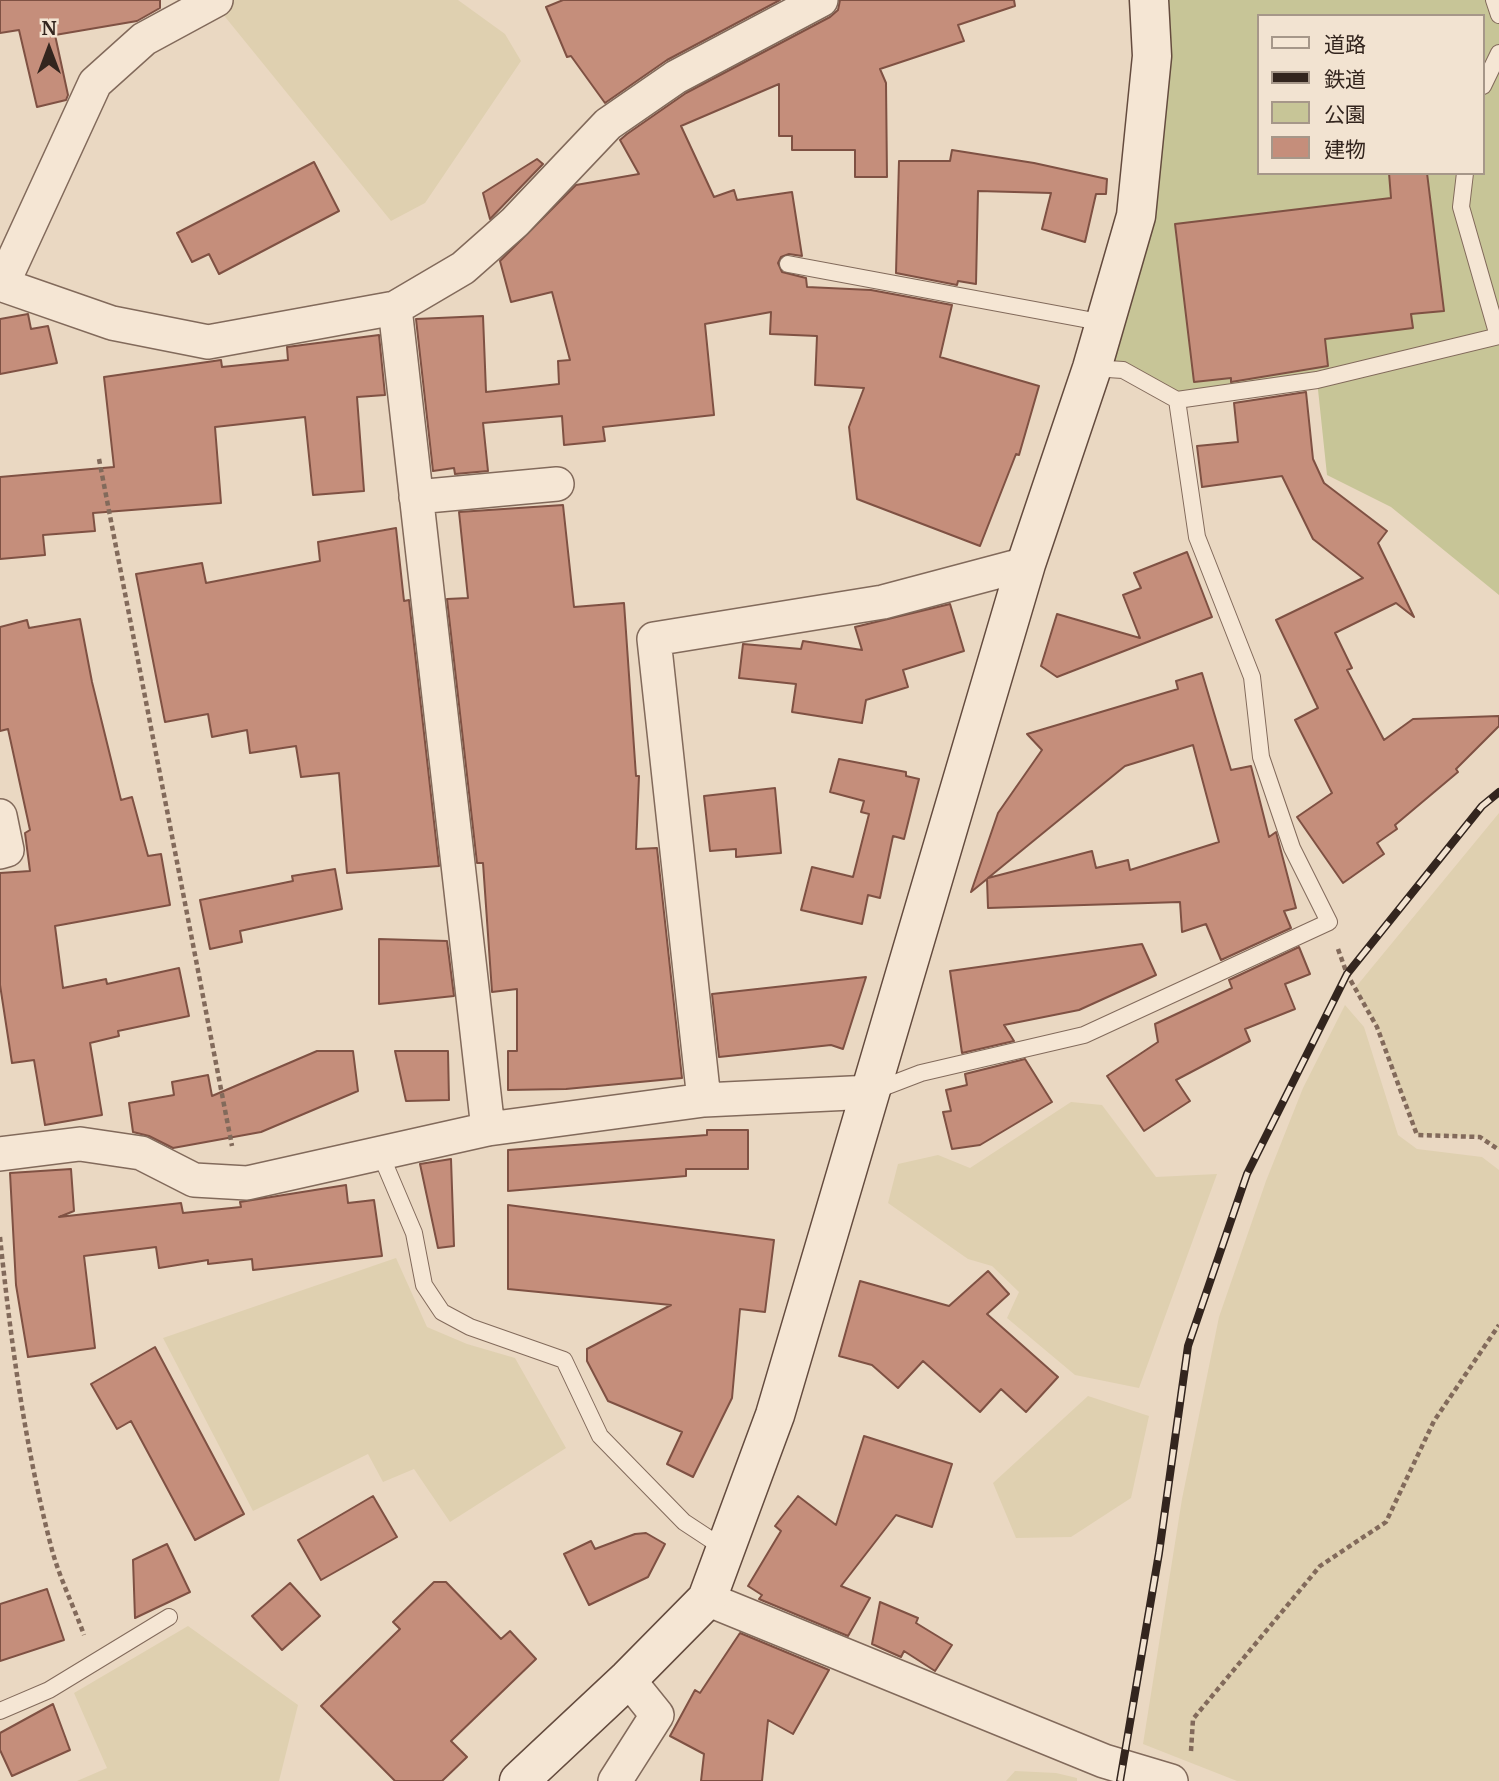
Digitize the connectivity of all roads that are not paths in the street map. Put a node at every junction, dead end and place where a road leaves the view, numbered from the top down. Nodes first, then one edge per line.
1 (216, 0) edge
2 (821, 0) edge
3 (1149, 0) edge
4 (1494, 0) edge
5 (1499, 15) edge
6 (1499, 53) edge
7 (1485, 82) edge
8 (1465, 175) edge
9 (788, 264) dead end
10 (1, 284) edge
11 (395, 308) junction
12 (1105, 323) junction
13 (1498, 336) edge
14 (1092, 368) junction
15 (1177, 400) junction
16 (556, 484) dead end
17 (416, 497) junction
18 (1026, 564) junction
19 (0, 816) edge
20 (0, 852) edge
21 (872, 1092) junction
22 (704, 1100) junction
23 (488, 1129) junction
24 (380, 1153) junction
25 (0, 1154) edge
26 (725, 1549) junction
27 (706, 1600) junction
28 (169, 1617) dead end
29 (628, 1679) junction
30 (0, 1710) edge
31 (1181, 1769) edge
32 (519, 1781) edge
33 (615, 1781) edge

1 - 10 street
2 - 11 street
3 - 12 street
4 - 5 lane
6 - 7 lane
8 - 13 lane
9 - 12 lane
10 - 11 street
11 - 17 street
12 - 14 street
13 - 15 lane
14 - 15 lane
14 - 18 street
15 - 21 lane
16 - 17 street
17 - 23 street
18 - 21 street
18 - 22 street
19 - 20 street
21 - 22 street
21 - 26 street
22 - 23 street
23 - 24 street
24 - 25 street
24 - 26 lane
26 - 27 street
27 - 29 street
27 - 31 street
28 - 30 lane
29 - 32 street
29 - 33 street

